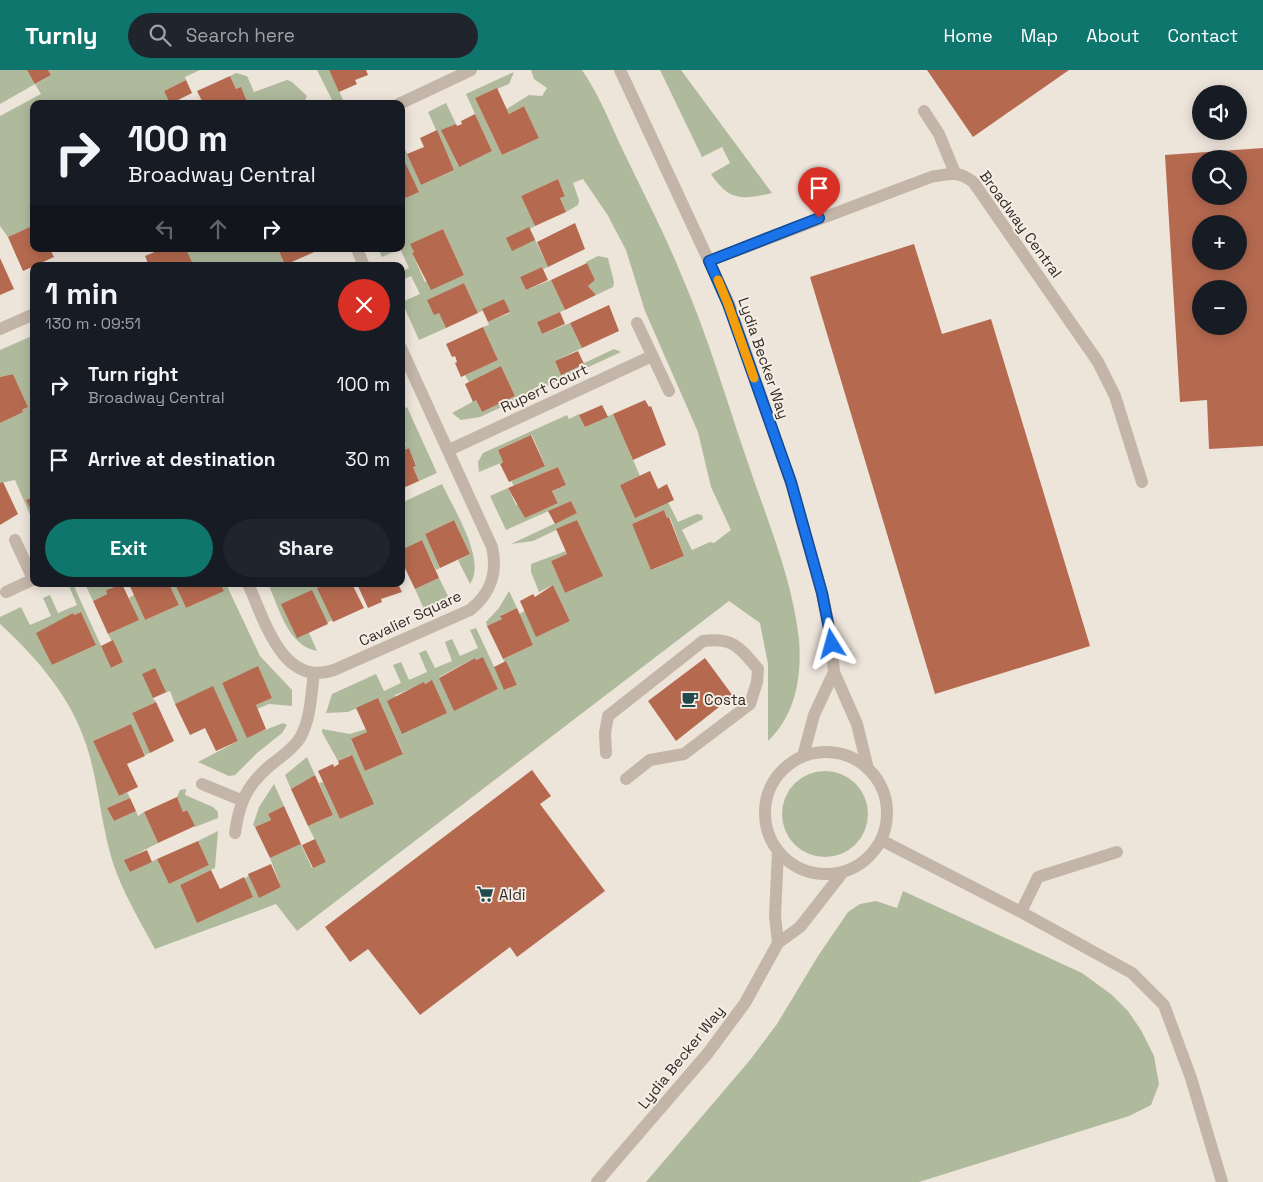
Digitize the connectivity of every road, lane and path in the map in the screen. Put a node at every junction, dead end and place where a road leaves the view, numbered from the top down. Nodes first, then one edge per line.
1 (471, 70) edge
2 (620, 70) edge
3 (405, 101) edge
4 (924, 111) dead end
5 (955, 172) junction
6 (709, 261) junction
7 (30, 316) edge
8 (637, 323) dead end
9 (0, 329) edge
10 (652, 356) junction
11 (405, 357) edge
12 (669, 390) dead end
13 (448, 450) junction
14 (1142, 482) dead end
15 (15, 540) dead end
16 (30, 572) edge
17 (30, 580) edge
18 (249, 587) edge
19 (6, 592) dead end
20 (834, 672) junction
21 (314, 673) junction
22 (606, 752) dead end
23 (803, 756) junction
24 (868, 769) junction
25 (626, 779) dead end
26 (202, 784) dead end
27 (241, 800) junction
28 (235, 833) dead end
29 (881, 840) junction
30 (778, 852) junction
31 (1117, 852) dead end
32 (843, 872) junction
33 (1021, 912) junction
34 (778, 943) junction
35 (597, 1182) edge
36 (1222, 1182) edge

1 - 3 street
2 - 6 street, Lydia Becker Way
4 - 5 street
5 - 6 street, Broadway Central
5 - 14 street, Broadway Central
6 - 20 street, Lydia Becker Way
7 - 9 street
8 - 10 street
10 - 12 street
10 - 13 street, Rupert Court
11 - 13 street, Cavalier Square
13 - 21 street, Cavalier Square
15 - 16 street
17 - 19 street
18 - 21 street
20 - 23 street
20 - 24 street, Lydia Becker Way
21 - 27 street
22 - 25 street
23 - 24 street
23 - 30 street
24 - 29 street
26 - 27 street
27 - 28 street
29 - 32 street
29 - 33 street
30 - 32 street
30 - 34 street
31 - 33 street
32 - 34 street, Lydia Becker Way
33 - 36 street
34 - 35 street, Lydia Becker Way

